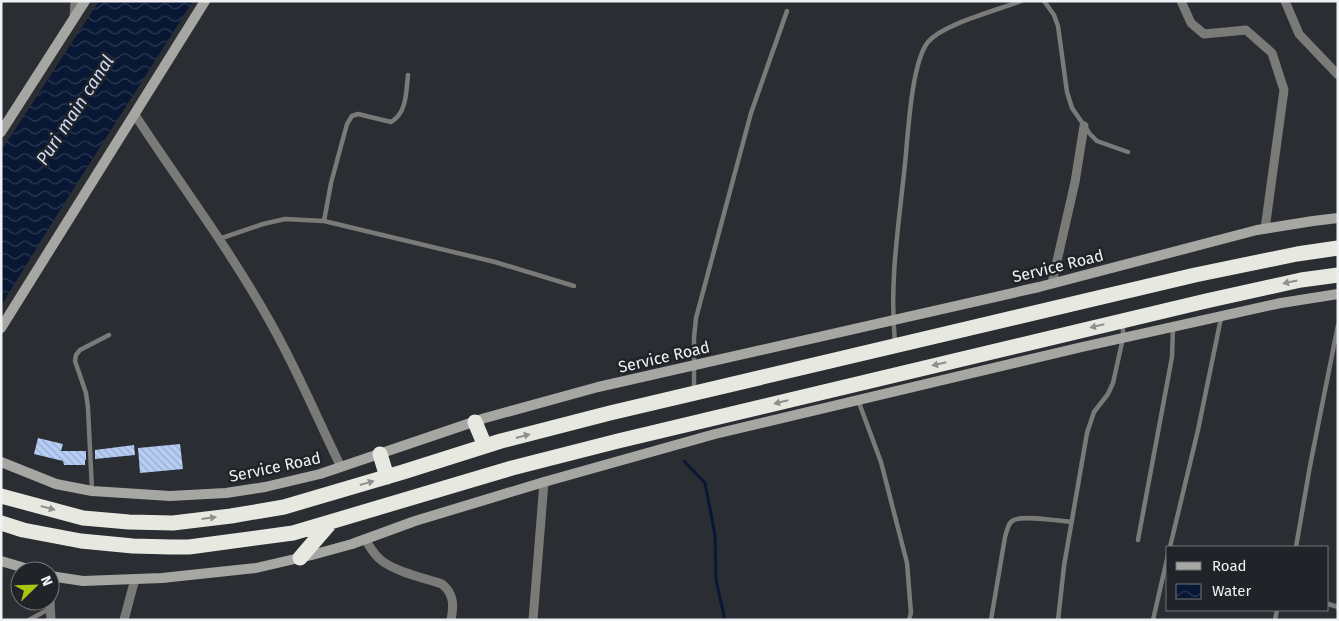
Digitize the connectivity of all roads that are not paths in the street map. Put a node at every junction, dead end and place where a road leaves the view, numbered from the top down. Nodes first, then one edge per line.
1 (75, 1) edge
2 (85, 1) edge
3 (205, 1) edge
4 (1021, 1) edge
5 (1044, 1) edge
6 (1181, 1) edge
7 (1285, 1) edge
8 (787, 11) dead end
9 (74, 20) junction
10 (1338, 75) edge
11 (408, 76) dead end
12 (135, 115) junction
13 (1084, 126) junction
14 (1, 132) edge
15 (1128, 152) dead end
16 (1338, 218) edge
17 (324, 222) junction
18 (1265, 229) junction
19 (218, 240) junction
20 (1338, 248) edge
21 (1338, 275) edge
22 (1052, 283) junction
23 (574, 286) dead end
24 (1338, 294) edge
25 (1222, 316) junction
26 (893, 320) junction
27 (1123, 320) junction
28 (1338, 325) edge
29 (1173, 327) junction
30 (1, 328) edge
31 (109, 335) dead end
32 (1123, 338) junction
33 (895, 345) junction
34 (694, 365) junction
35 (901, 373) junction
36 (903, 388) junction
37 (694, 393) junction
38 (858, 399) junction
39 (475, 422) junction
40 (485, 446) junction
41 (380, 454) junction
42 (1, 462) edge
43 (341, 467) junction
44 (388, 477) junction
45 (544, 482) junction
46 (92, 491) junction
47 (1, 496) edge
48 (331, 522) junction
49 (1072, 522) junction
50 (1, 523) edge
51 (1, 529) edge
52 (23, 530) junction
53 (365, 539) junction
54 (1138, 540) dead end
55 (1170, 546) edge
56 (1296, 546) edge
57 (300, 558) junction
58 (1166, 564) edge
59 (60, 577) edge
60 (135, 579) junction
61 (40, 611) edge
62 (29, 620) edge
63 (124, 620) edge
64 (451, 620) edge
65 (533, 620) edge
66 (909, 620) edge
67 (991, 620) edge
68 (1058, 620) edge
69 (1153, 620) edge

1 - 9 street
2 - 9 street
3 - 12 street
4 - 26 lane
5 - 13 lane
6 - 18 street
7 - 10 street
8 - 34 lane
9 - 14 street
11 - 17 lane
12 - 19 street
12 - 30 street
13 - 15 lane
13 - 22 street
16 - 18 street, Service Road
17 - 19 lane
17 - 23 lane
18 - 22 street, Service Road
19 - 43 street
20 - 33 highway
21 -> 27 highway
22 - 26 street, Service Road
24 - 25 street
25 - 29 street
25 - 55 lane
26 - 33 lane
26 - 34 street, Service Road
27 - 32 lane
27 -> 35 highway
28 - 56 lane
29 - 32 street
29 - 54 lane
31 - 46 lane
32 - 36 street
32 - 49 lane
33 - 37 highway
34 - 37 lane
34 - 39 street, Service Road
35 - 36 lane
35 -> 48 highway
36 - 38 street
40 -> 37 highway
38 - 45 street
38 - 66 lane
39 - 40 highway
39 - 41 street, Service Road
40 - 44 highway
41 - 43 street, Service Road
41 - 44 highway
42 - 46 street, Service Road
43 - 46 street, Service Road
47 -> 44 highway
45 - 53 street
45 - 65 street
48 - 52 highway
48 - 57 highway
49 - 67 lane
49 - 68 lane
50 - 52 highway
51 - 52 highway
53 - 57 street
53 - 64 street
57 - 60 street
58 - 69 lane
59 - 60 street
60 - 63 street
61 - 62 lane

